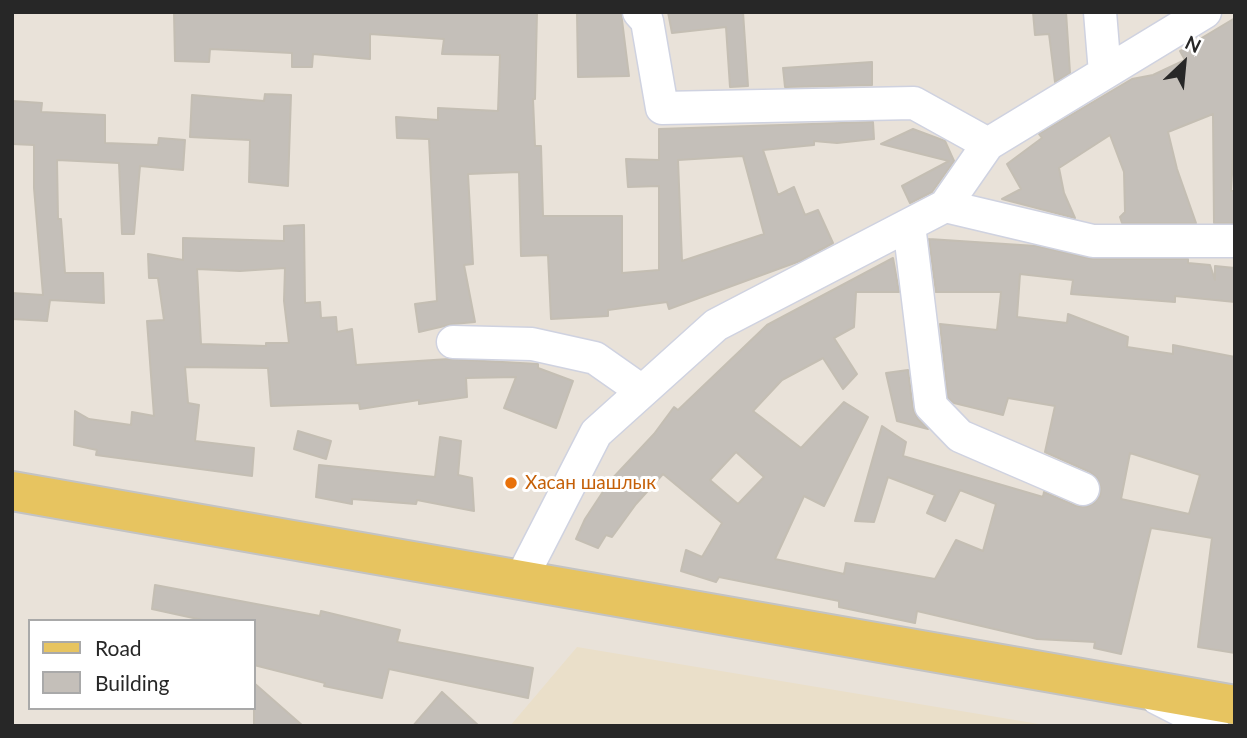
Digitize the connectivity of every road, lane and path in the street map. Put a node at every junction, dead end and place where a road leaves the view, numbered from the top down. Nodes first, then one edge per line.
1 (639, 12) edge
2 (1100, 12) edge
3 (1205, 12) edge
4 (1105, 73) junction
5 (988, 144) junction
6 (945, 206) junction
7 (909, 225) junction
8 (1235, 241) edge
9 (453, 342) dead end
10 (642, 391) junction
11 (1083, 489) dead end
12 (12, 491) edge
13 (521, 579) junction
14 (1139, 689) junction
15 (1235, 705) edge
16 (1212, 726) edge

1 - 5 street
2 - 4 street
3 - 4 street
4 - 5 street
5 - 6 street
6 - 7 street
6 - 8 street
7 - 10 street
7 - 11 street
9 - 10 street
10 - 13 street
12 - 13 main road
13 - 14 main road
14 - 15 main road
14 - 16 street

